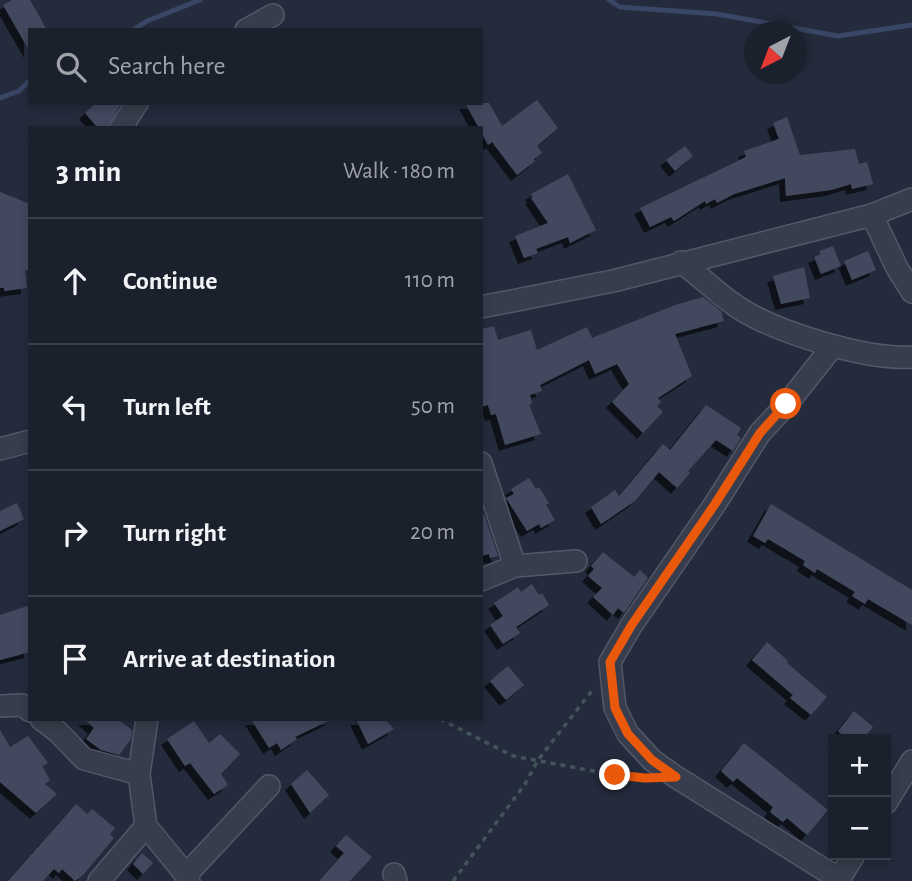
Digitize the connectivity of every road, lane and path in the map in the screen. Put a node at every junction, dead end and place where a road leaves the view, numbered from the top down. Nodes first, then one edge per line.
1 (273, 15) dead end
2 (250, 28) edge
3 (137, 105) edge
4 (122, 126) edge
5 (912, 199) edge
6 (872, 215) junction
7 (681, 262) junction
8 (912, 292) edge
9 (483, 307) edge
10 (833, 346) junction
11 (912, 356) edge
12 (28, 442) edge
13 (0, 449) edge
14 (483, 469) edge
15 (576, 561) dead end
16 (515, 566) junction
17 (483, 579) edge
18 (610, 662) junction
19 (0, 706) edge
20 (28, 710) edge
21 (44, 721) edge
22 (147, 721) edge
23 (444, 721) edge
24 (538, 761) junction
25 (912, 761) edge
26 (139, 774) junction
27 (676, 777) junction
28 (269, 786) dead end
29 (890, 797) edge
30 (146, 826) junction
31 (851, 860) edge
32 (188, 878) edge
33 (838, 880) edge
34 (99, 881) edge
35 (453, 881) edge

1 - 2 street
3 - 4 street
5 - 6 street
6 - 7 street
6 - 8 street
7 - 9 street
7 - 10 street
10 - 11 street
10 - 18 street
12 - 13 street
14 - 16 street
15 - 16 street
16 - 17 street
18 - 24 path
18 - 27 street
19 - 20 street
21 - 26 street
22 - 26 street
23 - 24 path
24 - 27 path
24 - 35 path
25 - 29 street
26 - 30 street
27 - 33 street
28 - 32 street
30 - 32 street
30 - 34 street
31 - 33 street

